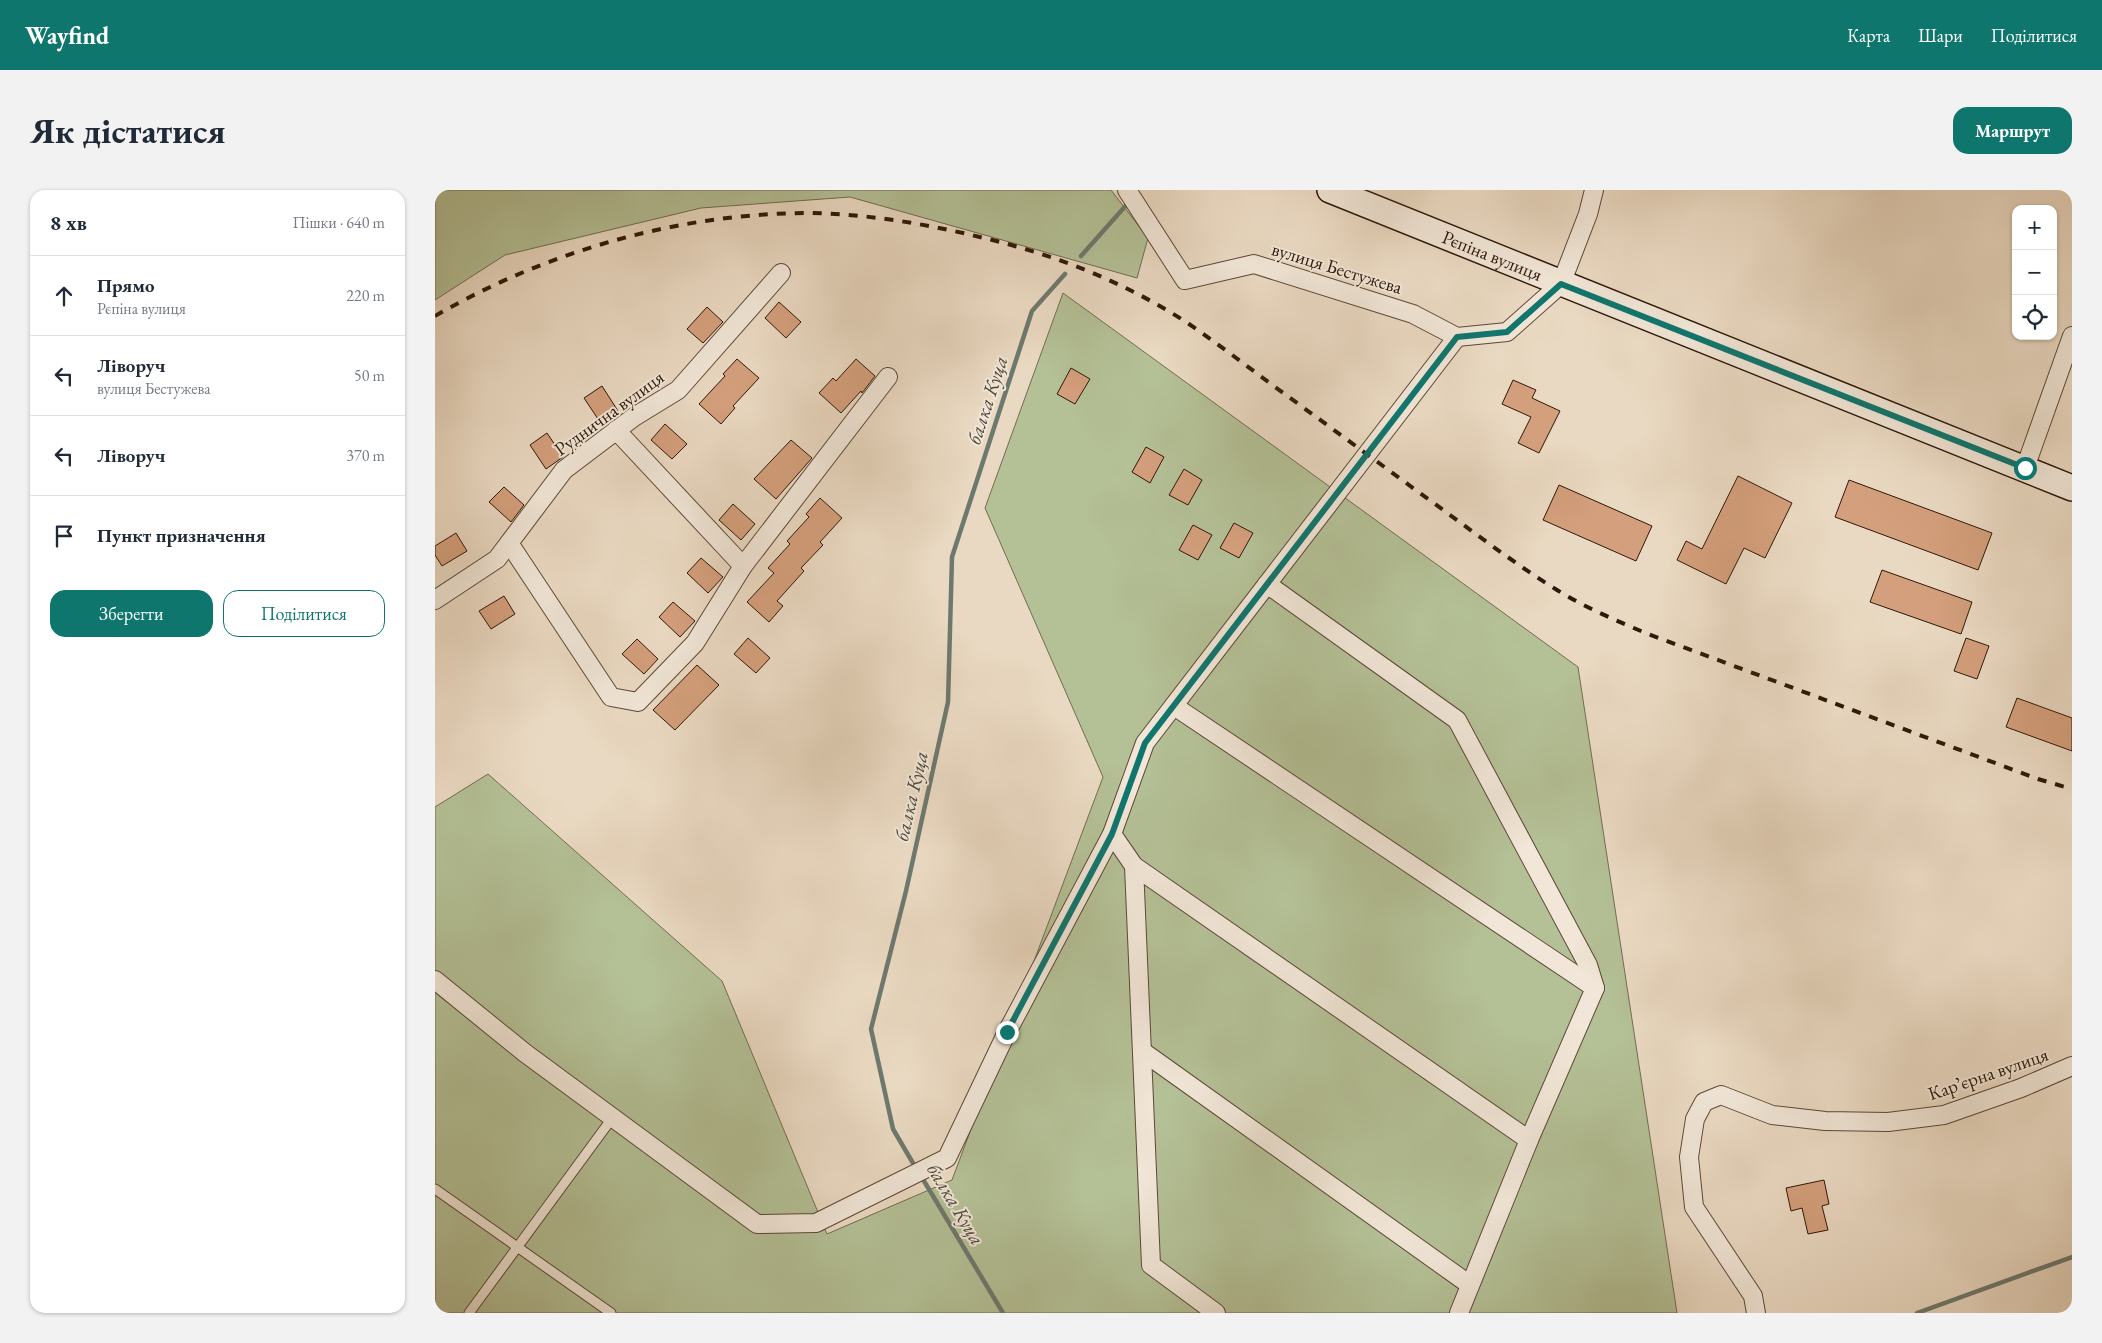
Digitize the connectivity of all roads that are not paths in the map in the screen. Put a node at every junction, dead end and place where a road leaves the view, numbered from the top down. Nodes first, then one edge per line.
1 (1127, 190) edge
2 (1330, 190) edge
3 (1594, 190) edge
4 (781, 273) dead end
5 (1561, 284) junction
6 (2072, 336) edge
7 (1457, 337) junction
8 (888, 377) dead end
9 (616, 430) junction
10 (2025, 468) junction
11 (2072, 488) edge
12 (509, 543) junction
13 (743, 566) junction
14 (1267, 584) junction
15 (435, 600) edge
16 (1173, 706) junction
17 (1112, 834) junction
18 (1134, 866) junction
19 (435, 980) edge
20 (1595, 988) junction
21 (1142, 1051) junction
22 (2072, 1066) edge
23 (613, 1117) junction
24 (1529, 1140) junction
25 (435, 1189) edge
26 (517, 1247) junction
27 (1471, 1285) junction
28 (469, 1313) edge
29 (611, 1313) edge
30 (1215, 1313) edge
31 (1459, 1313) edge
32 (1756, 1313) edge

1 - 7 street, вулиця Бестужева
2 - 5 street, Рєпіна вулиця
3 - 5 street
4 - 9 street, Руднична вулиця
5 - 7 street
5 - 10 street, Рєпіна вулиця
6 - 10 street
7 - 14 street
8 - 13 street
9 - 12 street, Руднична вулиця
9 - 13 street
10 - 11 street, Рєпіна вулиця
12 - 13 street
12 - 15 street, Руднична вулиця
14 - 16 street
14 - 20 street
16 - 17 street
16 - 20 street
17 - 18 street
17 - 23 street
18 - 21 street
18 - 24 street
19 - 23 street
20 - 24 street
21 - 27 street
21 - 30 street
22 - 32 street, Карʼєрна вулиця
23 - 26 lane
24 - 27 street
25 - 26 lane
26 - 28 lane
26 - 29 lane
27 - 31 street

